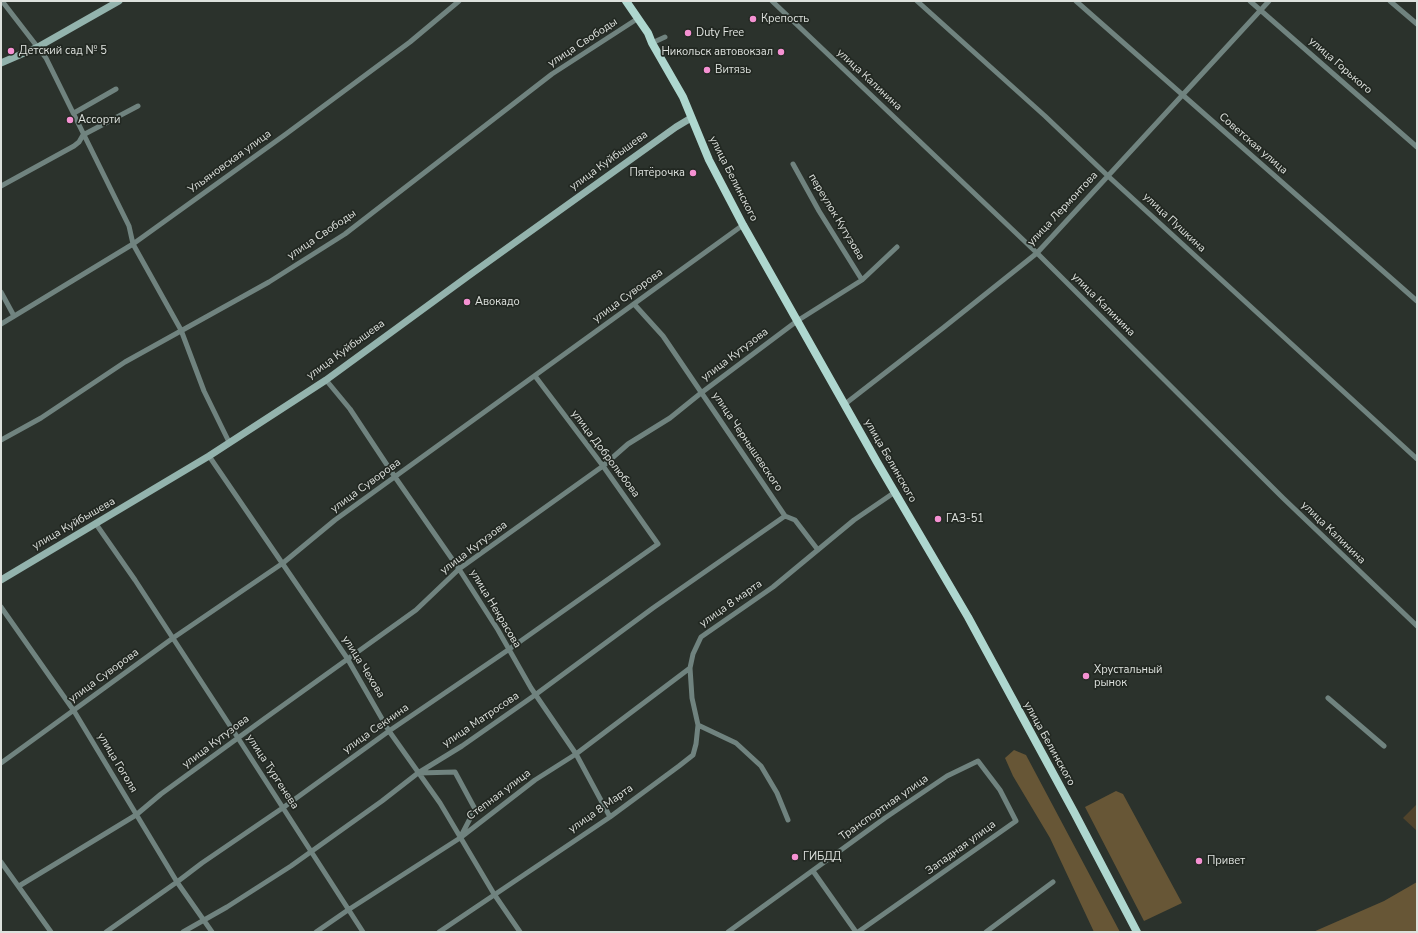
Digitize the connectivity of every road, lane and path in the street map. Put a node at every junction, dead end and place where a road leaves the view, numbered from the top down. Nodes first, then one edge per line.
1 (2, 1) edge
2 (119, 1) edge
3 (459, 1) edge
4 (626, 1) edge
5 (772, 1) edge
6 (917, 1) edge
7 (1076, 1) edge
8 (1250, 1) edge
9 (1269, 1) edge
10 (1390, 1) edge
11 (1260, 11) junction
12 (637, 19) junction
13 (1417, 24) edge
14 (665, 37) dead end
15 (652, 43) junction
16 (38, 47) junction
17 (1, 63) edge
18 (116, 89) dead end
19 (1183, 95) junction
20 (138, 106) dead end
21 (74, 113) junction
22 (691, 118) junction
23 (83, 135) junction
24 (1417, 147) edge
25 (793, 164) dead end
26 (1108, 176) junction
27 (1, 186) edge
28 (743, 225) junction
29 (133, 244) junction
30 (897, 247) dead end
31 (1037, 253) junction
32 (862, 280) junction
33 (1, 292) edge
34 (1417, 301) edge
35 (634, 304) junction
36 (14, 316) junction
37 (797, 321) junction
38 (1, 324) edge
39 (181, 330) junction
40 (535, 376) junction
41 (326, 380) junction
42 (701, 393) junction
43 (845, 404) junction
44 (1, 440) edge
45 (229, 442) junction
46 (209, 456) junction
47 (1417, 459) edge
48 (602, 466) junction
49 (395, 477) junction
50 (895, 492) junction
51 (785, 516) junction
52 (96, 524) junction
53 (658, 544) joint
54 (818, 550) junction
55 (283, 563) junction
56 (459, 569) junction
57 (1, 580) edge
58 (1, 607) edge
59 (1417, 626) edge
60 (172, 638) junction
61 (508, 650) junction
62 (347, 658) junction
63 (690, 668) junction
64 (535, 695) junction
65 (1328, 698) dead end
66 (74, 711) junction
67 (698, 725) junction
68 (389, 731) junction
69 (238, 738) junction
70 (1384, 746) dead end
71 (576, 754) junction
72 (978, 761) joint
73 (1, 764) edge
74 (418, 773) junction
75 (284, 807) junction
76 (136, 815) junction
77 (610, 817) junction
78 (788, 820) dead end
79 (460, 838) junction
80 (311, 852) junction
81 (1, 862) edge
82 (813, 871) junction
83 (178, 882) junction
84 (1053, 882) dead end
85 (19, 886) junction
86 (494, 894) junction
87 (348, 910) junction
88 (204, 919) junction
89 (51, 932) edge
90 (106, 932) edge
91 (183, 932) edge
92 (212, 932) edge
93 (316, 932) edge
94 (363, 932) edge
95 (439, 932) edge
96 (520, 932) edge
97 (728, 932) edge
98 (857, 932) edge
99 (986, 932) edge
100 (1137, 932) edge

1 - 16 street
2 - 16 main road
3 - 29 street, Ульяновская улица
4 - 12 main road, улица Белинского
5 - 31 street, улица Калинина
6 - 26 street, улица Пушкина
7 - 19 street, Советская улица
8 - 11 street, улица Горького
9 - 11 street, улица Лермонтова
10 - 13 street
11 - 19 street, улица Лермонтова
11 - 24 street, улица Горького
12 - 15 main road, улица Белинского
12 - 39 street, улица Свободы
14 - 15 street
15 - 22 main road, улица Белинского
16 - 17 main road
16 - 21 street
18 - 21 street
19 - 26 street, улица Лермонтова
19 - 34 street, Советская улица
20 - 23 street
21 - 23 street
22 - 28 main road, улица Белинского
22 - 41 main road, улица Куйбышева
23 - 27 street
23 - 29 street
25 - 32 street, переулок Кутузова
26 - 31 street, улица Лермонтова
26 - 47 street, улица Пушкина
28 - 35 street, улица Суворова
28 - 37 main road, улица Белинского
29 - 36 street, Ульяновская улица
29 - 39 street
30 - 32 street, улица Кутузова
31 - 43 street, улица Лермонтова
31 - 59 street, улица Калинина
32 - 37 street, улица Кутузова
33 - 36 street
35 - 40 street, улица Суворова
35 - 42 street, улица Чернышевского
36 - 38 street, Ульяновская улица
37 - 42 street, улица Кутузова
37 - 43 main road, улица Белинского
39 - 44 street, улица Свободы
39 - 45 street
40 - 48 street, улица Добролюбова
40 - 49 street, улица Суворова
41 - 45 main road, улица Куйбышева
41 - 49 street, улица Некрасова
42 - 48 street, улица Кутузова
42 - 51 street, улица Чернышевского
43 - 50 main road, улица Белинского
45 - 46 main road, улица Куйбышева
46 - 52 main road, улица Куйбышева
46 - 55 street, улица Чехова
48 - 53 street, улица Добролюбова
48 - 56 street, улица Кутузова
49 - 55 street, улица Суворова
49 - 56 street, улица Некрасова
50 - 54 street, улица 8 марта
50 - 100 main road, улица Белинского
51 - 54 street
51 - 64 street, улица Матросова
52 - 57 main road, улица Куйбышева
52 - 60 street, улица Тургенева
53 - 61 street, улица Секнина
54 - 63 street, улица 8 марта
55 - 60 street, улица Суворова
55 - 62 street, улица Чехова
56 - 61 street, улица Некрасова
56 - 62 street, улица Кутузова
58 - 66 street, улица Гоголя
60 - 66 street, улица Суворова
60 - 69 street, улица Тургенева
61 - 64 street, улица Некрасова
61 - 68 street, улица Секнина
62 - 68 street, улица Чехова
62 - 69 street, улица Кутузова
63 - 67 street, улица 8 марта
63 - 71 street, Степная улица
64 - 71 street, улица Некрасова
64 - 74 street, улица Матросова
65 - 70 street
66 - 73 street, улица Суворова
66 - 76 street, улица Гоголя
67 - 77 street, улица 8 Марта
67 - 78 street
68 - 74 street, улица Чехова
68 - 75 street, улица Секнина
69 - 75 street, улица Тургенева
69 - 76 street, улица Кутузова
71 - 77 street, улица Некрасова
71 - 79 street, Степная улица
72 - 82 street, Транспортная улица
72 - 98 street, Западная улица
74 - 79 street, улица Чехова
74 - 79 street
74 - 80 street, улица Матросова
75 - 80 street, улица Тургенева
75 - 83 street, улица Секнина
76 - 83 street, улица Гоголя
76 - 85 street, улица Кутузова
77 - 86 street, улица 8 Марта
79 - 86 street, улица Чехова
79 - 87 street, Степная улица
80 - 87 street, улица Тургенева
80 - 88 street, улица Матросова
81 - 85 street
82 - 97 street, Транспортная улица
82 - 98 street
83 - 88 street, улица Гоголя
83 - 90 street, улица Секнина
84 - 99 street
85 - 89 street
86 - 95 street
86 - 96 street, улица Чехова
87 - 93 street, Степная улица
87 - 94 street, улица Тургенева
88 - 91 street, улица Матросова
88 - 92 street, улица Гоголя

